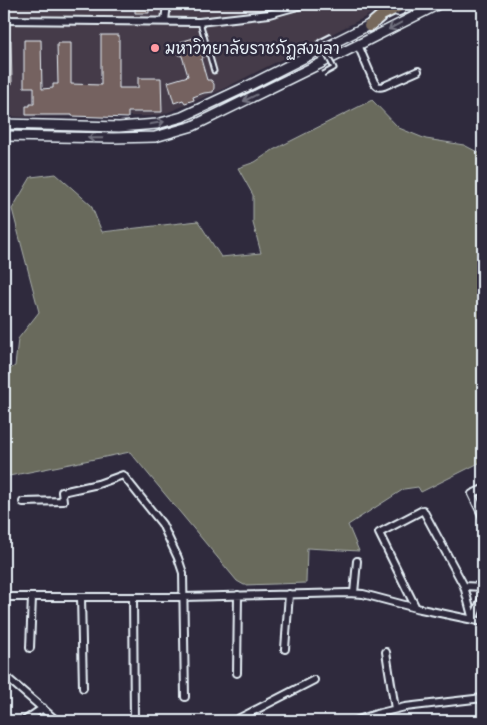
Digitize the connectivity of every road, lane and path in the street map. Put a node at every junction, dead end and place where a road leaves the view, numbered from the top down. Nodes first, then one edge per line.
1 (167, 4) edge
2 (305, 4) edge
3 (404, 4) edge
4 (413, 4) edge
5 (439, 4) edge
6 (4, 20) edge
7 (165, 21) junction
8 (199, 22) junction
9 (368, 26) junction
10 (332, 36) dead end
11 (358, 45) junction
12 (214, 70) dead end
13 (418, 71) dead end
14 (323, 74) dead end
15 (4, 124) edge
16 (4, 136) edge
17 (483, 489) edge
18 (23, 502) dead end
19 (483, 516) edge
20 (357, 561) dead end
21 (464, 586) junction
22 (483, 587) edge
23 (354, 593) junction
24 (289, 594) junction
25 (238, 595) junction
26 (483, 596) edge
27 (9, 597) dead end
28 (81, 597) junction
29 (133, 597) junction
30 (184, 597) junction
31 (32, 598) junction
32 (416, 608) junction
33 (473, 620) junction
34 (483, 622) edge
35 (30, 648) dead end
36 (285, 649) dead end
37 (386, 652) dead end
38 (237, 673) dead end
39 (4, 675) edge
40 (314, 680) dead end
41 (83, 688) dead end
42 (184, 697) dead end
43 (483, 698) edge
44 (43, 708) junction
45 (395, 709) junction
46 (24, 721) edge
47 (57, 721) edge
48 (134, 721) edge
49 (234, 721) edge
50 (355, 721) edge

1 - 7 street
2 - 8 street
3 - 9 main road
4 - 9 main road
5 -> 11 main road
6 - 7 street
7 - 8 street
8 - 12 lane
15 -> 9 main road
10 - 14 lane, bridge
11 - 13 street
11 -> 16 main road
17 - 19 street
18 - 30 street
20 - 23 street
21 - 22 street
21 - 32 street
21 - 33 street
23 - 24 street
23 - 32 street
24 - 25 street
24 - 36 street
25 - 30 street
25 - 38 street
26 - 33 street
27 - 31 street
28 - 29 street
28 - 31 street
28 - 41 street
29 - 30 street
29 - 48 street
30 - 42 street
31 - 35 street
32 - 33 street
33 - 34 street
37 - 45 street
39 - 44 street
40 - 49 street
43 - 45 street
44 - 46 street
44 - 47 street
45 - 50 street

